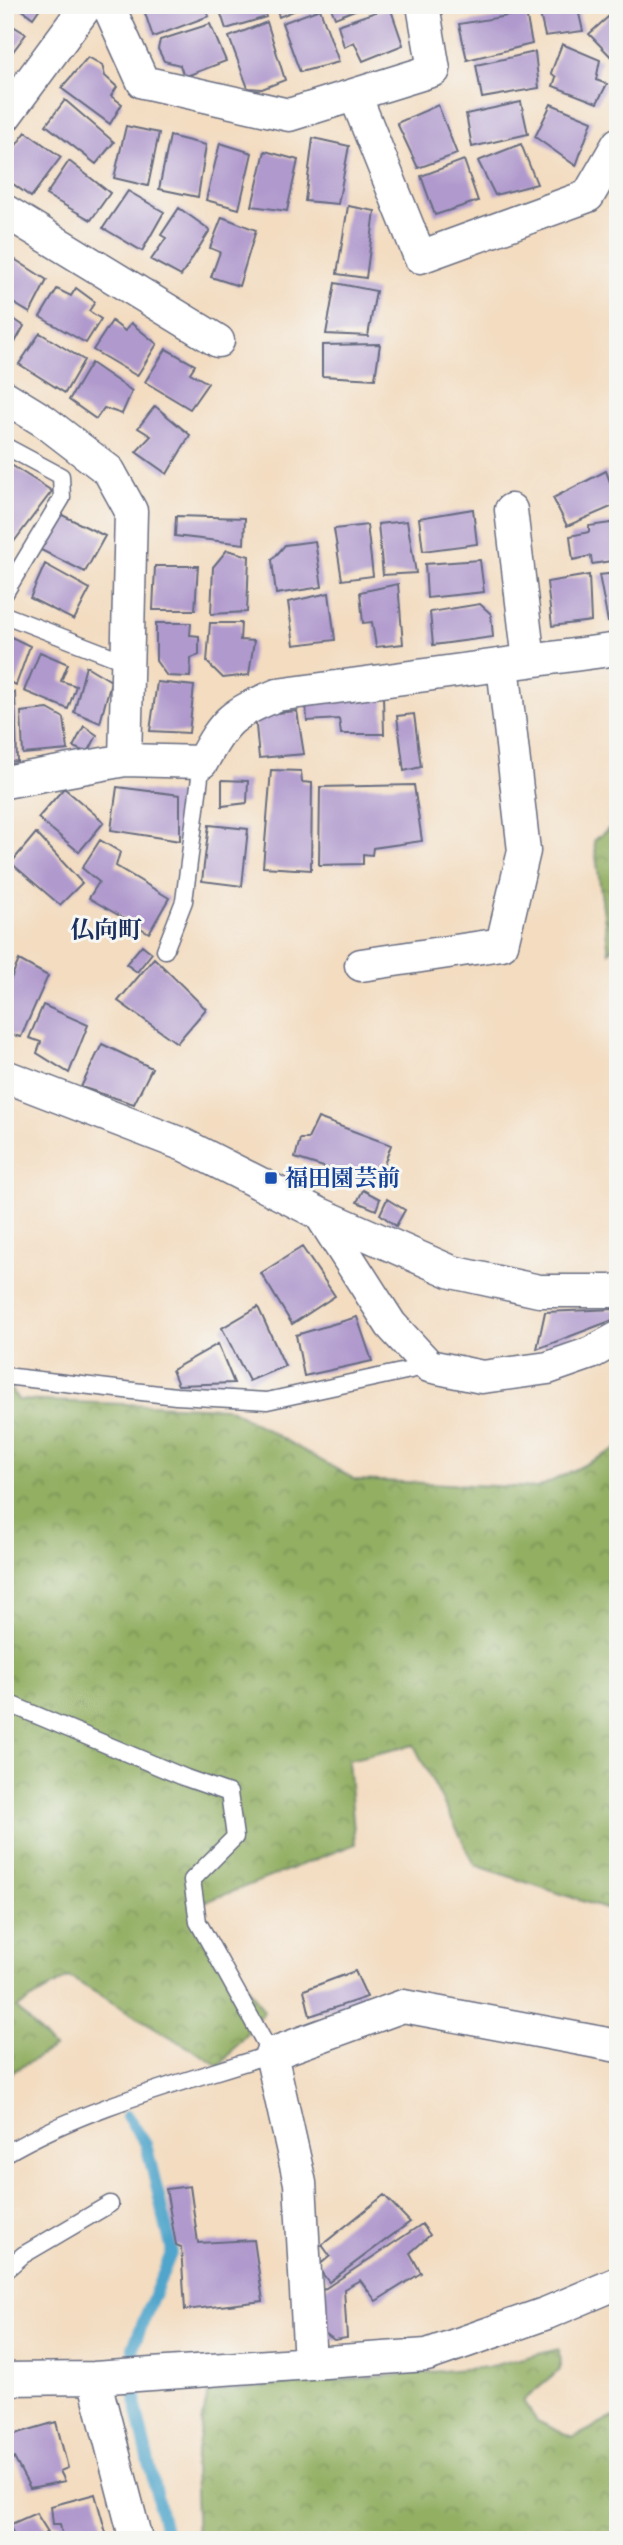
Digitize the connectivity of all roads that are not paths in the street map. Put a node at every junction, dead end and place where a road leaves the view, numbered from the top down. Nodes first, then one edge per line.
1 (87, 5) edge
2 (108, 5) edge
3 (423, 5) edge
4 (355, 94) junction
5 (5, 116) edge
6 (618, 144) edge
7 (5, 211) edge
8 (218, 341) dead end
9 (5, 397) edge
10 (5, 446) edge
11 (511, 510) dead end
12 (5, 593) edge
13 (5, 615) edge
14 (618, 649) edge
15 (129, 663) junction
16 (516, 663) junction
17 (125, 760) junction
18 (202, 762) junction
19 (5, 782) edge
20 (165, 950) dead end
21 (361, 965) dead end
22 (5, 1076) edge
23 (320, 1214) junction
24 (618, 1291) edge
25 (618, 1338) edge
26 (429, 1366) junction
27 (5, 1376) edge
28 (5, 1702) edge
29 (618, 2046) edge
30 (271, 2054) junction
31 (5, 2154) edge
32 (110, 2204) dead end
33 (5, 2271) edge
34 (618, 2283) edge
35 (310, 2363) junction
36 (94, 2378) junction
37 (5, 2379) edge
38 (136, 2540) edge

1 - 5 street
2 - 4 street
3 - 4 street
4 - 6 street
7 - 8 street
9 - 15 street
10 - 12 lane
11 - 16 street
13 - 15 lane
14 - 16 street
15 - 17 street
16 - 18 street
16 - 21 street
17 - 18 street
17 - 19 street
18 - 20 lane
22 - 23 street
23 - 24 street
23 - 26 street
25 - 26 street
26 - 27 lane
28 - 30 lane
29 - 30 street
30 - 31 lane
30 - 35 street
32 - 33 lane
34 - 35 street
35 - 36 street
36 - 37 street
36 - 38 street

